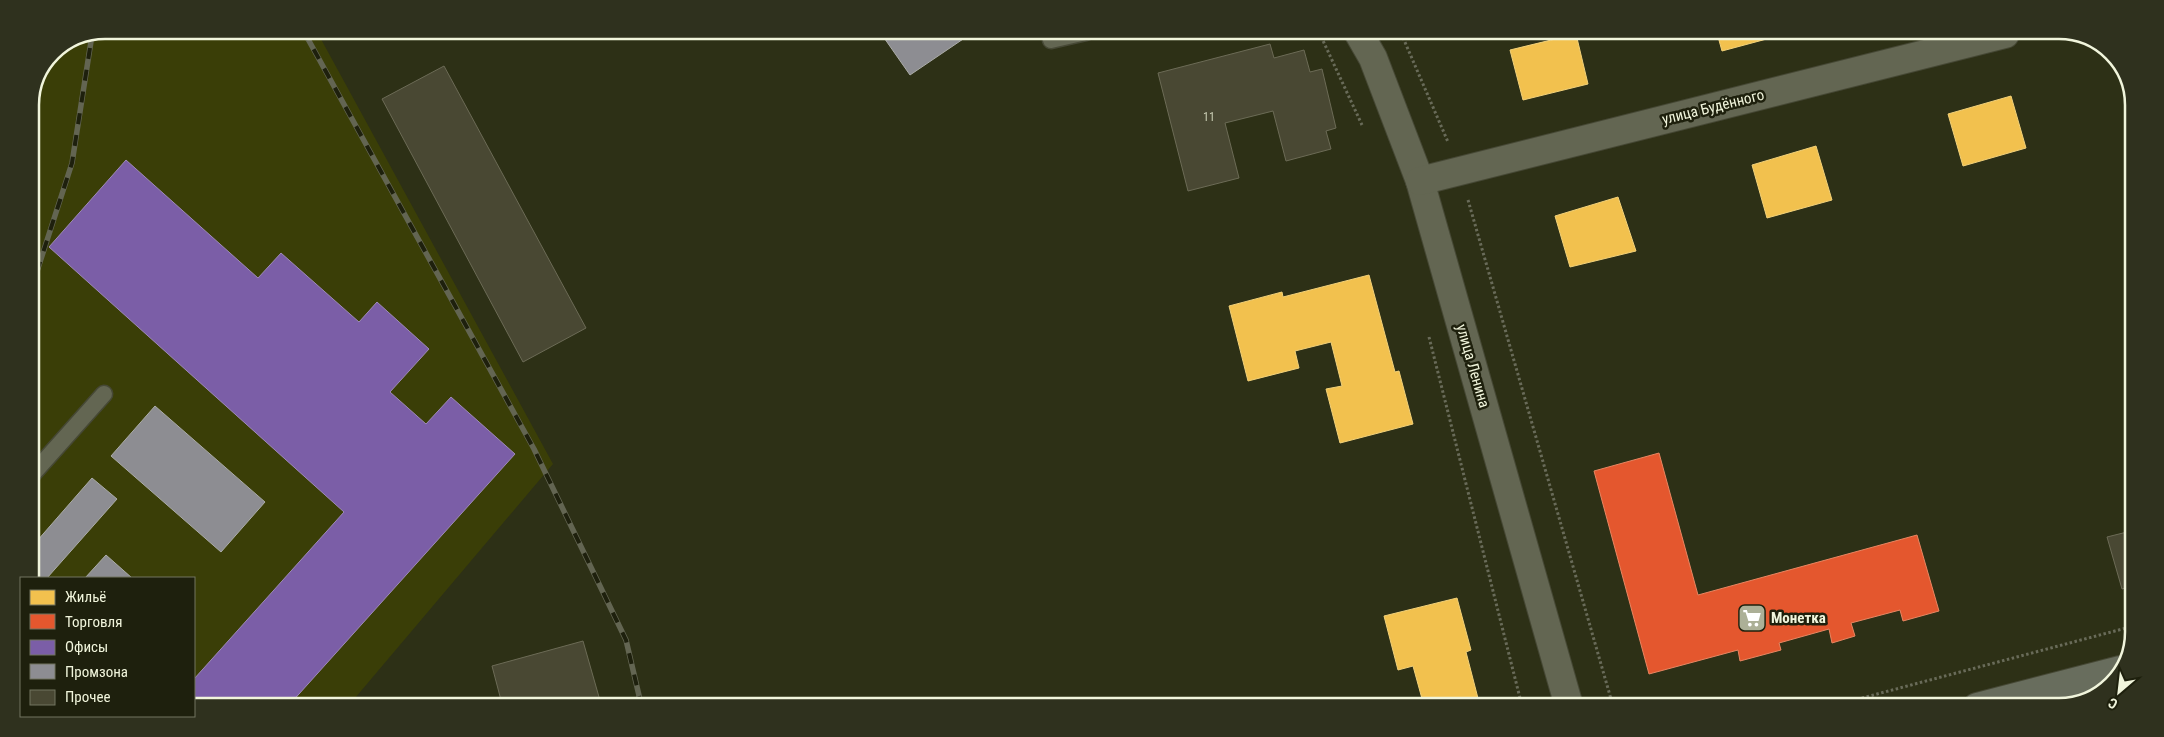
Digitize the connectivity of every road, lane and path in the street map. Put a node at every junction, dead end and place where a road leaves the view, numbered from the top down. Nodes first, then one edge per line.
1 (1055, 39) edge
2 (1322, 39) edge
3 (1362, 39) edge
4 (1404, 39) edge
5 (1985, 39) edge
6 (1051, 40) dead end
7 (1366, 132) dead end
8 (1460, 171) junction
9 (1420, 181) junction
10 (1427, 330) dead end
11 (104, 394) dead end
12 (39, 468) edge
13 (2125, 628) edge
14 (2094, 682) edge
15 (2062, 696) edge
16 (1520, 698) edge
17 (1566, 698) edge
18 (1611, 698) edge
19 (1859, 698) edge
20 (2047, 698) edge

1 - 6 lane
2 - 7 path
3 - 9 street, улица Ленина
4 - 8 path
5 - 8 street, улица Будённого
8 - 9 street, улица Будённого
8 - 18 path
9 - 17 street, улица Ленина
10 - 16 path
11 - 12 lane
13 - 19 path
14 - 15 main road
15 - 20 main road

